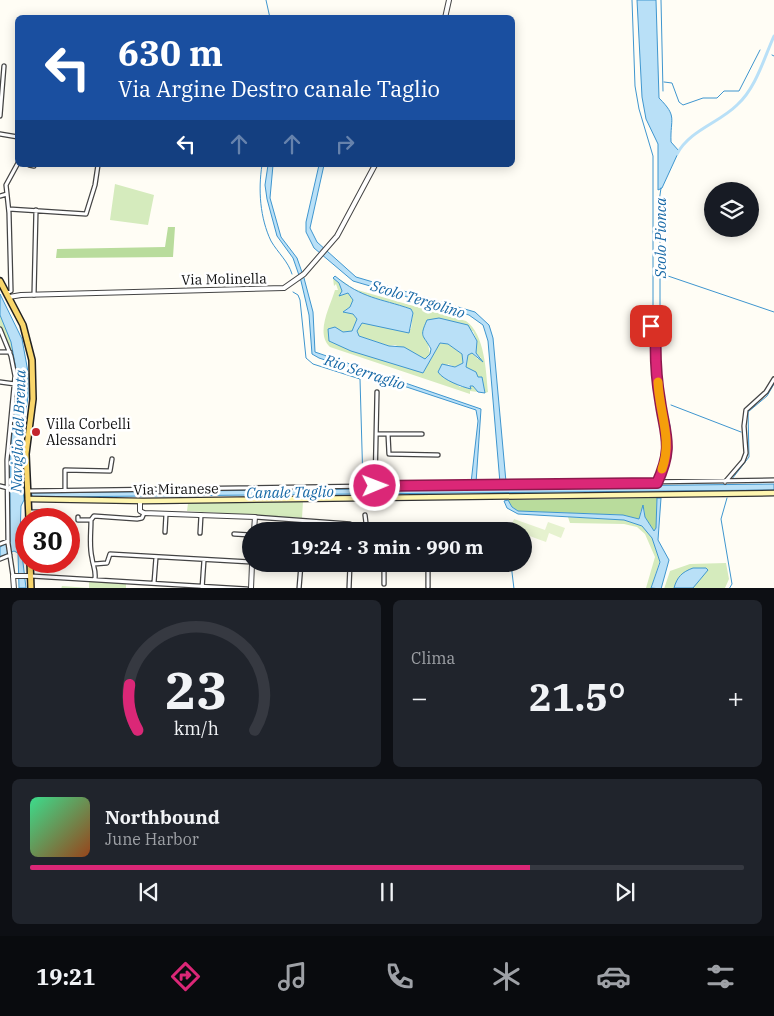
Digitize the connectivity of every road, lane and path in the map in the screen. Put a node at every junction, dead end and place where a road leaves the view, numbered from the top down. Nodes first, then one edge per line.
1 (448, 0) edge
2 (446, 15) edge
3 (4, 66) dead end
4 (0, 116) edge
5 (0, 134) edge
6 (15, 136) edge
7 (16, 167) edge
8 (98, 167) edge
9 (374, 167) edge
10 (7, 194) junction
11 (0, 196) edge
12 (9, 209) junction
13 (36, 210) junction
14 (0, 281) edge
15 (10, 294) junction
16 (34, 295) junction
17 (643, 328) dead end
18 (0, 329) edge
19 (0, 352) edge
20 (10, 352) junction
21 (774, 379) edge
22 (0, 382) edge
23 (15, 384) junction
24 (377, 392) dead end
25 (377, 434) junction
26 (388, 434) junction
27 (422, 434) dead end
28 (438, 455) dead end
29 (112, 459) dead end
30 (774, 480) edge
31 (725, 482) junction
32 (657, 483) junction
33 (0, 486) edge
34 (375, 486) junction
35 (8, 488) junction
36 (64, 490) junction
37 (774, 493) edge
38 (28, 495) junction
39 (142, 500) junction
40 (29, 508) edge
41 (144, 513) junction
42 (166, 513) junction
43 (201, 514) junction
44 (366, 515) dead end
45 (255, 517) junction
46 (80, 520) edge
47 (91, 520) junction
48 (304, 521) joint
49 (255, 522) edge
50 (319, 522) edge
51 (366, 522) edge
52 (165, 532) dead end
53 (200, 533) dead end
54 (234, 534) dead end
55 (242, 534) edge
56 (8, 542) junction
57 (0, 544) edge
58 (10, 554) junction
59 (156, 557) junction
60 (0, 559) edge
61 (204, 560) junction
62 (242, 562) edge
63 (94, 564) junction
64 (252, 572) edge
65 (300, 572) edge
66 (350, 572) edge
67 (384, 572) edge
68 (428, 572) edge
69 (28, 573) edge
70 (15, 576) junction
71 (28, 576) junction
72 (95, 578) junction
73 (142, 582) junction
74 (154, 583) junction
75 (384, 584) dead end
76 (202, 587) edge
77 (428, 587) dead end
78 (14, 588) edge
79 (31, 588) edge
80 (141, 588) edge
81 (247, 588) edge
82 (251, 588) edge
83 (299, 588) edge
84 (349, 588) edge

1 - 2 street
3 - 4 street
5 - 6 street
7 - 10 street
8 - 13 street
9 - 16 street, Via Molinella
10 - 11 street
10 - 12 street
12 - 13 street
12 - 15 street
13 - 16 street
14 - 15 main road
15 - 16 street, Via Molinella
15 - 38 main road
17 - 32 street
18 - 20 street
19 - 20 street
20 - 23 street
21 - 31 street
22 - 23 street
23 - 35 street
24 - 25 street
25 - 26 street
25 - 34 street
26 - 27 street
26 - 28 street
29 - 36 street
30 - 31 street
31 - 32 street
32 - 34 street
33 - 35 street
34 - 36 street
35 - 56 street
36 - 38 street
37 - 39 main road, Via Miranese
38 - 39 main road, Via Miranese
38 - 40 main road
39 - 41 street
41 - 42 street
41 - 47 street
42 - 43 street
42 - 52 street
43 - 45 street
43 - 53 street
44 - 51 street
45 - 48 street
45 - 49 street
46 - 47 street
47 - 63 street
48 - 50 street
54 - 55 street
56 - 57 street
56 - 58 street
58 - 60 street
58 - 70 street
59 - 61 street
59 - 63 street
59 - 74 street
61 - 62 street
61 - 76 street
63 - 72 street
64 - 82 street
65 - 83 street
66 - 84 street
67 - 75 street
68 - 77 street
69 - 71 main road
70 - 71 street
70 - 78 street
71 - 72 street
71 - 79 main road
72 - 73 street
73 - 74 street
73 - 80 street
74 - 76 street
76 - 81 street

